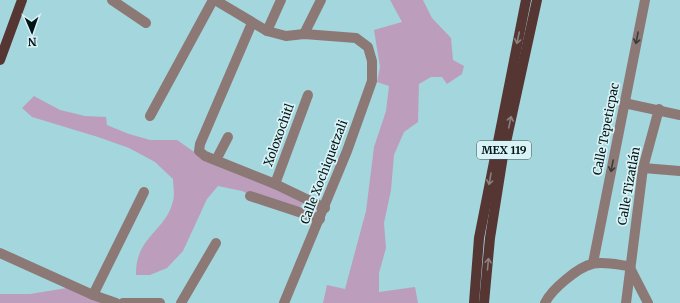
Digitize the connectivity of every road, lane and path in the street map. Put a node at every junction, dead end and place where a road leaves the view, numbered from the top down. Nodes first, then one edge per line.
1 (22, 0) edge
2 (112, 0) edge
3 (214, 0) edge
4 (281, 0) edge
5 (321, 0) edge
6 (526, 0) edge
7 (537, 0) edge
8 (645, 0) edge
9 (146, 23) dead end
10 (252, 23) junction
11 (267, 31) junction
12 (304, 34) junction
13 (0, 60) edge
14 (308, 95) dead end
15 (624, 103) junction
16 (659, 109) junction
17 (680, 115) edge
18 (150, 116) dead end
19 (228, 137) dead end
20 (216, 160) junction
21 (643, 168) junction
22 (680, 171) edge
23 (275, 184) junction
24 (144, 192) dead end
25 (250, 196) dead end
26 (324, 208) junction
27 (320, 219) junction
28 (216, 243) dead end
29 (0, 253) edge
30 (593, 263) junction
31 (630, 266) junction
32 (93, 295) junction
33 (116, 303) edge
34 (123, 303) edge
35 (160, 303) edge
36 (181, 303) edge
37 (284, 303) edge
38 (474, 303) edge
39 (484, 303) edge
40 (545, 303) edge
41 (626, 303) edge
42 (648, 303) edge

1 - 13 main road
2 - 9 street
3 - 10 street
3 - 18 street
4 - 11 street
5 - 12 street
6 -> 38 main road, MEX 119
39 -> 7 main road, MEX 119
8 -> 15 street, Calle Tepeticpac
10 - 11 street
10 - 20 street
11 - 12 street
12 - 26 street, Calle Xochiquetzali
14 - 23 street, Xoloxochitl
15 - 16 street
15 -> 30 street, Calle Tepeticpac
16 - 17 street
16 - 21 street, Calle Tizatlán
19 - 20 street
20 - 23 street
21 - 22 street
21 - 31 street, Calle Tizatlán
23 - 26 street
24 - 32 street
25 - 27 street
26 - 27 street, Calle Xochiquetzali
27 - 37 street, Calle Xochiquetzali
28 - 36 street
29 - 32 street
30 - 31 street
30 - 40 street
31 - 41 street, Calle Tizatlán
31 - 42 street
32 - 33 street
34 - 35 street

